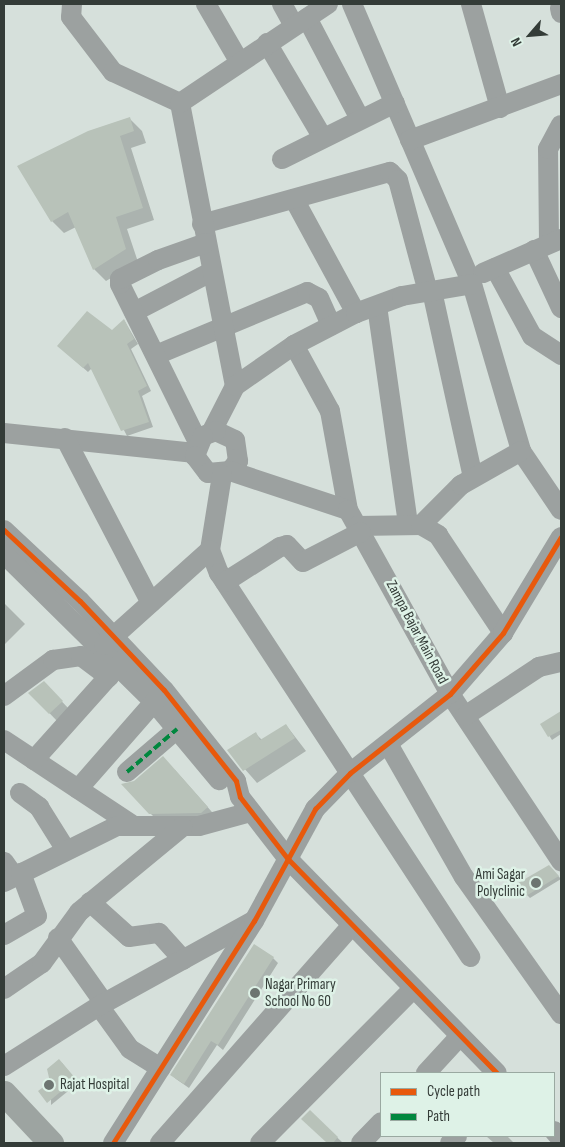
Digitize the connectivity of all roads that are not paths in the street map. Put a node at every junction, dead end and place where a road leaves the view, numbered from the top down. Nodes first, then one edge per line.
1 (72, 4) edge
2 (206, 4) edge
3 (282, 4) edge
4 (328, 4) edge
5 (352, 4) edge
6 (471, 4) edge
7 (301, 22) junction
8 (268, 43) junction
9 (239, 61) junction
10 (561, 84) edge
11 (180, 103) junction
12 (394, 103) junction
13 (500, 108) junction
14 (360, 119) junction
15 (561, 125) edge
16 (323, 138) junction
17 (410, 140) junction
18 (282, 159) dead end
19 (294, 199) junction
20 (204, 234) junction
21 (548, 244) edge
22 (495, 268) junction
23 (212, 272) junction
24 (471, 281) junction
25 (430, 291) junction
26 (378, 306) junction
27 (561, 308) edge
28 (134, 312) junction
29 (356, 313) junction
30 (331, 325) junction
31 (222, 327) junction
32 (294, 345) junction
33 (156, 355) junction
34 (561, 355) edge
35 (235, 386) junction
36 (4, 433) edge
37 (66, 438) junction
38 (202, 442) junction
39 (521, 451) junction
40 (226, 473) junction
41 (473, 477) junction
42 (561, 510) edge
43 (356, 522) junction
44 (415, 525) junction
45 (4, 530) edge
46 (561, 537) edge
47 (210, 550) junction
48 (4, 554) edge
49 (225, 582) junction
50 (151, 603) junction
51 (503, 632) junction
52 (107, 642) junction
53 (561, 662) edge
54 (119, 666) junction
55 (450, 694) junction
56 (4, 696) edge
57 (159, 696) junction
58 (465, 716) junction
59 (177, 729) junction
60 (4, 740) edge
61 (388, 744) junction
62 (34, 760) junction
63 (127, 772) dead end
64 (350, 773) junction
65 (78, 789) junction
66 (20, 793) dead end
67 (245, 805) junction
68 (131, 824) junction
69 (182, 827) junction
70 (66, 850) junction
71 (288, 860) junction
72 (561, 861) edge
73 (11, 873) edge
74 (90, 902) junction
75 (254, 921) junction
76 (351, 926) junction
77 (4, 935) edge
78 (58, 938) junction
79 (470, 957) dead end
80 (183, 960) junction
81 (4, 989) edge
82 (413, 989) junction
83 (558, 1002) edge
84 (101, 1004) junction
85 (460, 1036) junction
86 (4, 1066) edge
87 (160, 1068) junction
88 (427, 1072) edge
89 (496, 1072) edge
90 (4, 1093) edge
91 (380, 1123) edge
92 (51, 1143) edge
93 (113, 1143) edge
94 (160, 1143) edge
95 (260, 1143) edge
96 (362, 1143) edge

1 - 11 street
2 - 9 street
3 - 7 street
4 - 7 street
5 - 12 street
6 - 13 street
7 - 8 street
7 - 14 street
8 - 9 street
8 - 16 street
9 - 11 street
10 - 13 street
11 - 20 street
12 - 14 street
12 - 17 street
13 - 17 street
14 - 16 street
15 - 21 street
16 - 18 street
17 - 24 street
19 - 20 street
19 - 25 street
19 - 29 street
20 - 23 street
20 - 28 street
21 - 22 street
21 - 27 street
22 - 24 street
22 - 34 street
23 - 28 street
23 - 31 street
24 - 25 street
24 - 39 street
25 - 26 street
25 - 41 street
26 - 29 street
26 - 44 street
28 - 33 street
29 - 30 street
30 - 31 street
30 - 32 street
31 - 33 street
31 - 35 street
32 - 35 street
32 - 43 street, Zampa Bajar Main Road
33 - 38 street
35 - 38 street
36 - 37 street
37 - 38 street
37 - 50 street
38 - 40 street
38 - 40 street
39 - 41 street
39 - 42 street
40 - 43 street
40 - 47 street
41 - 44 street
43 - 44 street
43 - 49 street
43 - 55 street, Zampa Bajar Main Road
44 - 51 street
45 - 52 street
46 - 51 street
47 - 49 street
47 - 50 street
48 - 52 street
49 - 64 street
50 - 52 street
51 - 55 street
52 - 54 street
53 - 58 street
54 - 56 street
54 - 57 street
54 - 62 street
55 - 58 street, Zampa Bajar Main Road
55 - 61 street
57 - 59 street
57 - 65 street
57 - 67 street
58 - 72 street, Zampa Bajar Main Road
59 - 63 street
59 - 67 street
60 - 62 street
61 - 64 street
61 - 83 street
62 - 65 street
64 - 71 street
64 - 79 street
65 - 68 street
66 - 70 street
67 - 69 street
67 - 71 street
68 - 69 street
68 - 70 street
69 - 74 street
70 - 73 street
71 - 75 street
71 - 76 street
73 - 77 street
74 - 78 street
74 - 80 street
75 - 80 street
75 - 87 street
76 - 82 street
76 - 94 street
78 - 81 street
78 - 84 street
80 - 84 street
82 - 85 street
82 - 95 street
84 - 86 street
84 - 87 street
85 - 88 street
85 - 89 street
87 - 93 street
90 - 92 main road
91 - 96 street

